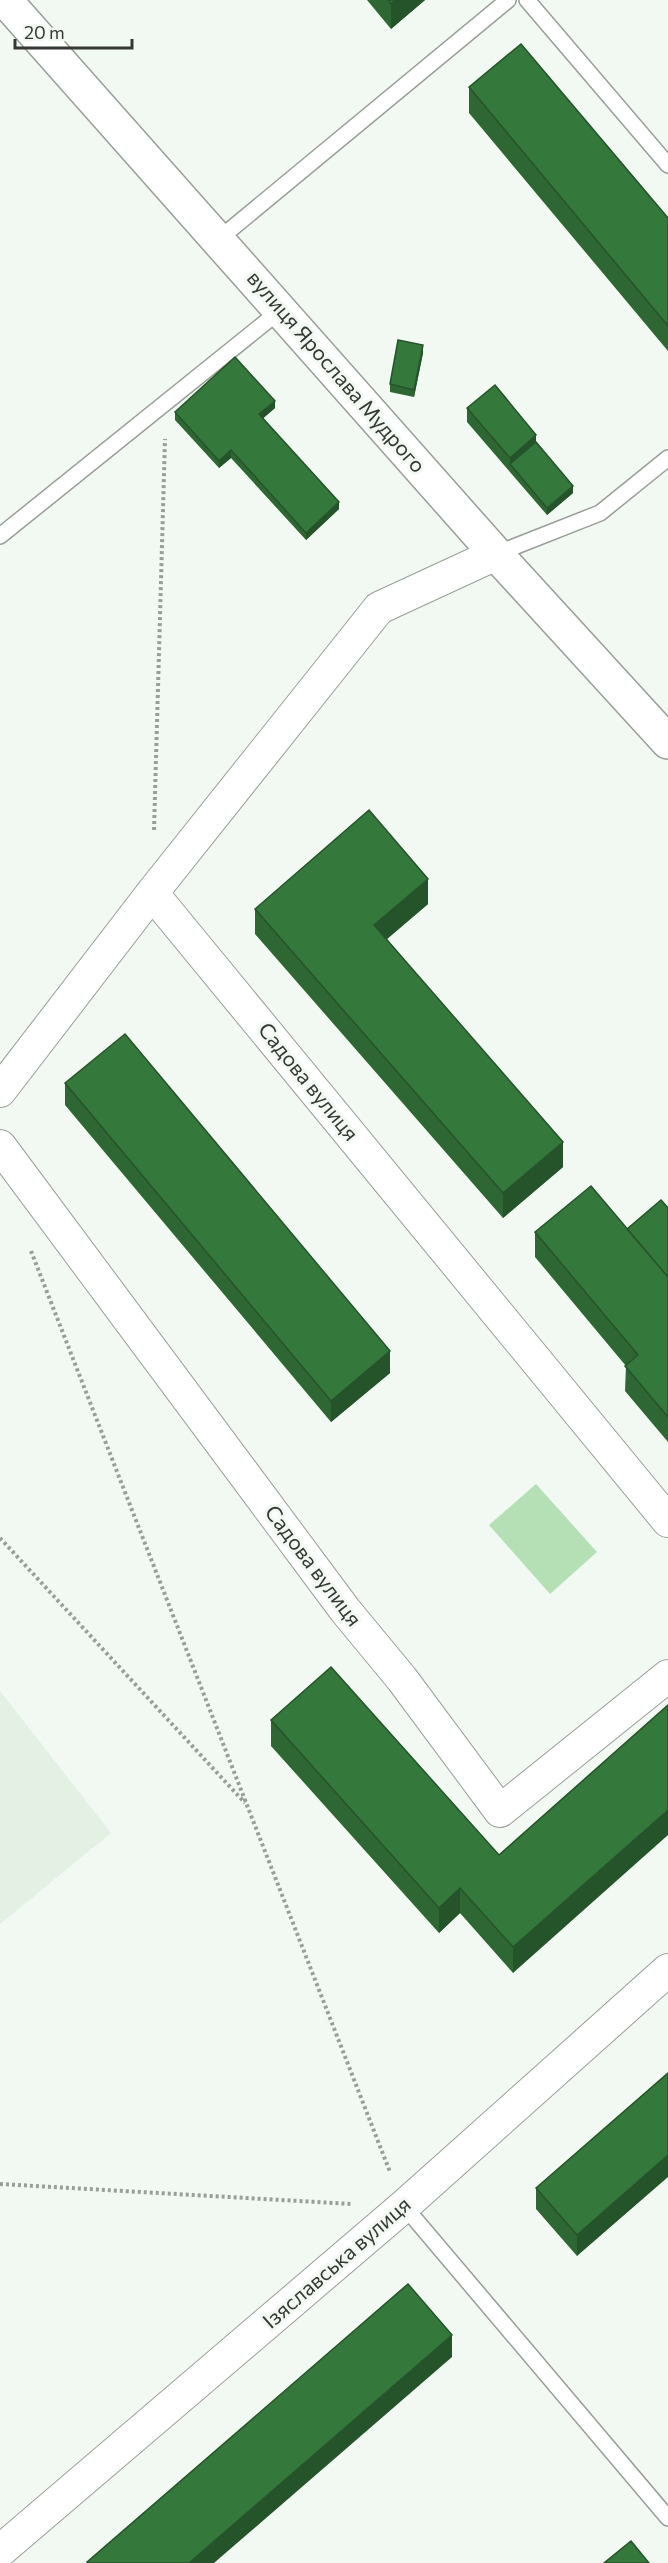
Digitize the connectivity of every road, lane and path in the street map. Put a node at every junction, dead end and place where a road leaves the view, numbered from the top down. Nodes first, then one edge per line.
1 (5, 0) edge
2 (508, 0) edge
3 (527, 0) edge
4 (668, 165) edge
5 (219, 239) junction
6 (282, 309) junction
7 (166, 402) junction
8 (668, 458) edge
9 (0, 536) edge
10 (496, 554) junction
11 (668, 742) edge
12 (154, 833) dead end
13 (152, 893) junction
14 (0, 1091) edge
15 (0, 1146) edge
16 (30, 1250) dead end
17 (668, 1521) edge
18 (0, 1538) edge
19 (668, 1676) edge
20 (248, 1806) junction
21 (668, 1970) edge
22 (0, 2184) edge
23 (404, 2206) junction
24 (668, 2518) edge
25 (3, 2543) edge

1 - 5 street, вулиця Ярослава Мудрого
2 - 5 lane
3 - 4 lane
5 - 6 street, вулиця Ярослава Мудрого
6 - 7 lane
6 - 10 street, вулиця Ярослава Мудрого
7 - 9 lane
7 - 12 path
8 - 10 lane
10 - 11 street, вулиця Ярослава Мудрого
10 - 13 street
13 - 14 street
13 - 17 street, Садова вулиця
15 - 19 street, Садова вулиця
16 - 20 path
18 - 20 path
20 - 23 path
21 - 23 street, Ізяславська вулиця
22 - 23 path
23 - 24 lane
23 - 25 street, Ізяславська вулиця

